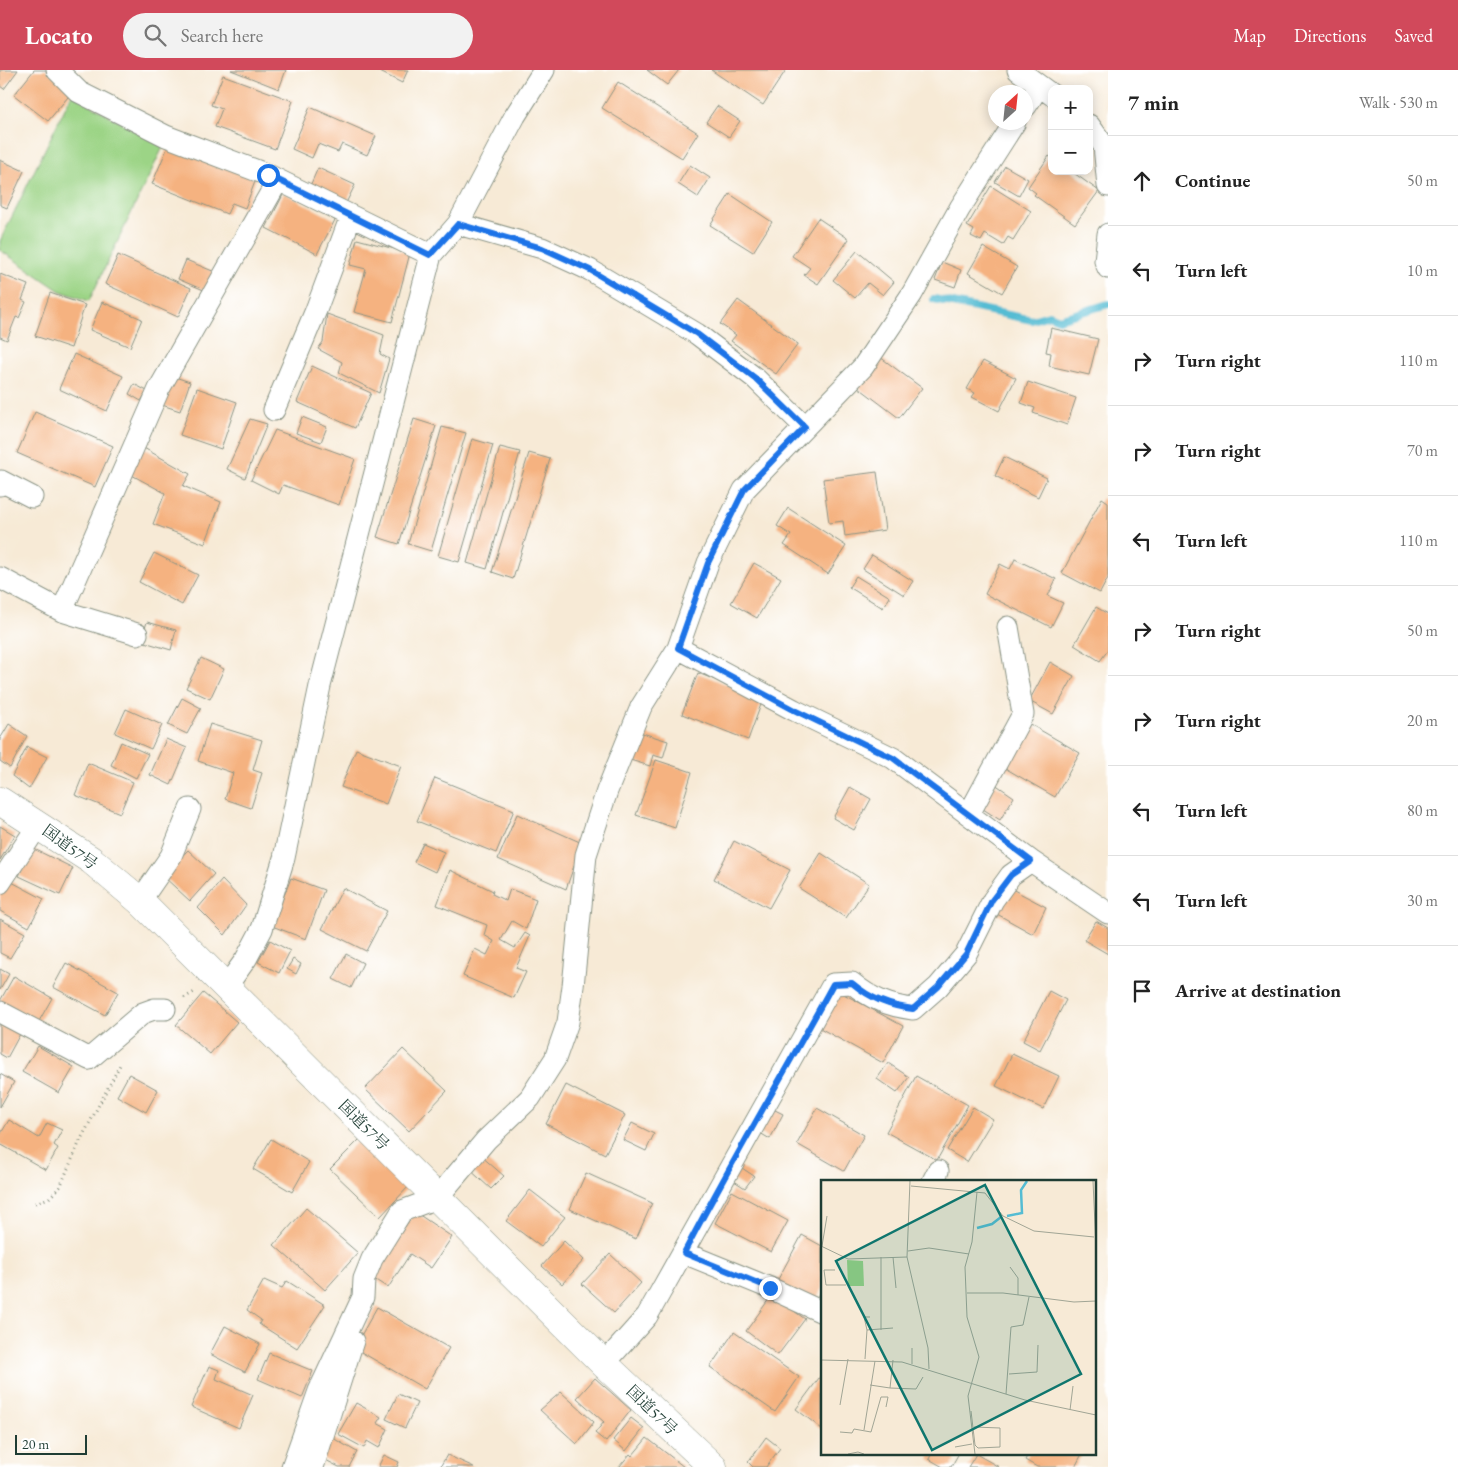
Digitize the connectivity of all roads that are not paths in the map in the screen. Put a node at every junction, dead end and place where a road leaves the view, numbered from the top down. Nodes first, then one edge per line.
1 (58, 70) edge
2 (544, 70) edge
3 (1018, 70) edge
4 (1045, 90) edge
5 (1033, 100) edge
6 (1010, 130) edge
7 (1093, 130) edge
8 (278, 180) junction
9 (1108, 186) edge
10 (352, 216) junction
11 (458, 224) junction
12 (1108, 234) edge
13 (430, 255) junction
14 (1108, 268) edge
15 (274, 410) dead end
16 (805, 427) junction
17 (0, 485) edge
18 (32, 497) dead end
19 (0, 578) edge
20 (62, 611) junction
21 (1008, 627) dead end
22 (137, 634) dead end
23 (678, 648) junction
24 (0, 801) edge
25 (190, 809) dead end
26 (969, 814) junction
27 (39, 824) junction
28 (1031, 861) junction
29 (0, 883) edge
30 (140, 901) junction
31 (1108, 913) edge
32 (226, 987) junction
33 (165, 1009) road end
34 (0, 1012) edge
35 (437, 1198) junction
36 (684, 1253) junction
37 (363, 1297) junction
38 (821, 1312) edge
39 (604, 1364) junction
40 (317, 1465) edge
41 (292, 1467) edge
42 (713, 1467) edge

1 - 8 street
2 - 11 street
3 - 4 street
4 - 5 street
6 - 16 street
7 - 9 street
8 - 10 street
8 - 20 street
10 - 13 street
10 - 15 street
11 - 13 street
11 - 16 street
12 - 14 street
13 - 32 street
16 - 23 street
17 - 18 street
19 - 20 street
20 - 22 street
21 - 26 street
23 - 26 street
23 - 35 street
24 - 27 highway, 国道57号
25 - 30 street
26 - 28 street
27 - 29 street
27 - 30 highway, 国道57号
28 - 31 street
28 - 36 street
30 - 32 highway, 国道57号
32 - 35 highway, 国道57号
33 - 34 street
35 - 37 street
35 - 39 highway, 国道57号
36 - 38 street
36 - 39 street
37 - 40 street
37 - 41 street
39 - 42 highway, 国道57号

